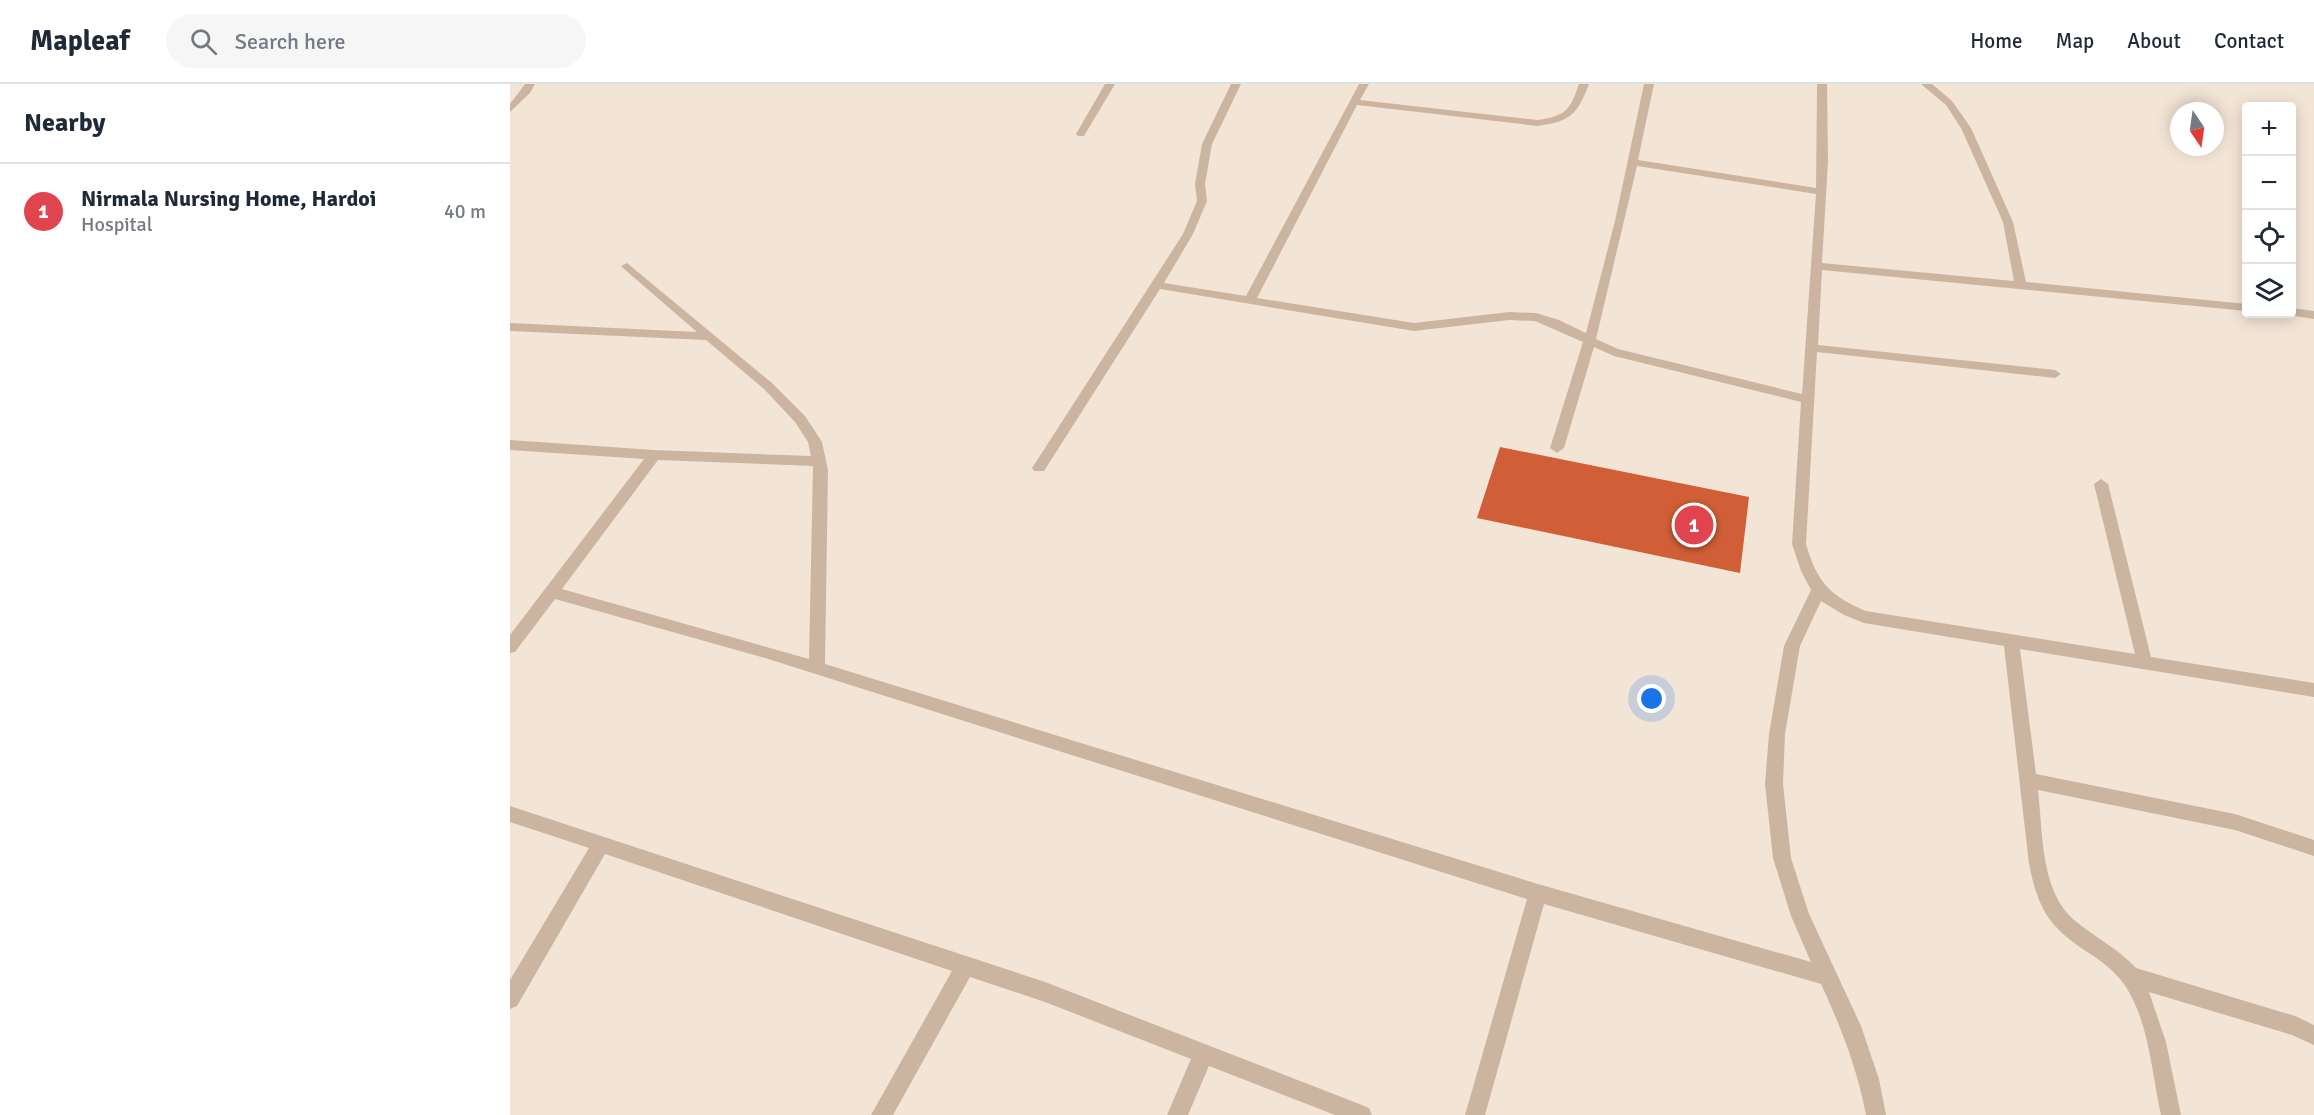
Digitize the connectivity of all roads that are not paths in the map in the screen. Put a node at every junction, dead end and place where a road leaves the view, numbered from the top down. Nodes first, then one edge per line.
1 (537, 84) edge
2 (1110, 84) edge
3 (1236, 84) edge
4 (1364, 84) edge
5 (1584, 84) edge
6 (1649, 84) edge
7 (1822, 84) edge
8 (1926, 84) edge
9 (529, 88) edge
10 (1354, 102) junction
11 (510, 109) edge
12 (1081, 134) dead end
13 (1633, 162) junction
14 (1821, 192) junction
15 (627, 266) dead end
16 (1817, 266) junction
17 (1157, 285) junction
18 (2021, 286) junction
19 (1250, 300) junction
20 (2242, 307) edge
21 (2296, 313) edge
22 (2314, 315) edge
23 (510, 327) edge
24 (709, 336) junction
25 (1590, 340) junction
26 (1812, 348) junction
27 (2055, 374) dead end
28 (1809, 400) junction
29 (510, 446) edge
30 (1557, 448) dead end
31 (654, 455) junction
32 (819, 461) junction
33 (1039, 468) dead end
34 (2102, 484) dead end
35 (1818, 591) junction
36 (552, 592) junction
37 (2011, 641) junction
38 (510, 647) edge
39 (2145, 663) junction
40 (817, 668) junction
41 (2314, 690) edge
42 (2028, 780) junction
43 (510, 814) edge
44 (601, 844) junction
45 (2314, 848) edge
46 (1538, 893) junction
47 (966, 965) junction
48 (1828, 976) junction
49 (2129, 976) junction
50 (510, 999) edge
51 (2314, 1035) edge
52 (1204, 1053) junction
53 (881, 1115) edge
54 (1177, 1115) edge
55 (1362, 1115) edge
56 (1475, 1115) edge
57 (1876, 1115) edge
58 (2170, 1115) edge

1 - 9 street
2 - 12 street
3 - 17 street
4 - 10 street
5 - 10 street
6 - 13 street
7 - 14 street
8 - 18 street
9 - 11 street
10 - 19 street
13 - 14 street
13 - 25 street
14 - 16 street
15 - 24 street
16 - 18 street
16 - 26 street
17 - 19 street
17 - 33 street
18 - 20 street
19 - 25 street
21 - 22 street
23 - 24 street
24 - 32 street
25 - 28 street
25 - 30 street
26 - 27 street
26 - 28 street
28 - 35 street
29 - 31 street
31 - 32 street
31 - 36 street
32 - 40 street
34 - 39 street
35 - 37 street
35 - 48 street
36 - 38 street
36 - 40 street
37 - 39 street
37 - 42 street
39 - 41 street
40 - 46 street
42 - 45 street
42 - 49 street
43 - 44 street
44 - 47 street
44 - 50 street
46 - 48 street
46 - 56 street
47 - 52 street
47 - 53 street
48 - 57 street
49 - 51 street
49 - 58 street
52 - 54 street
52 - 55 street

